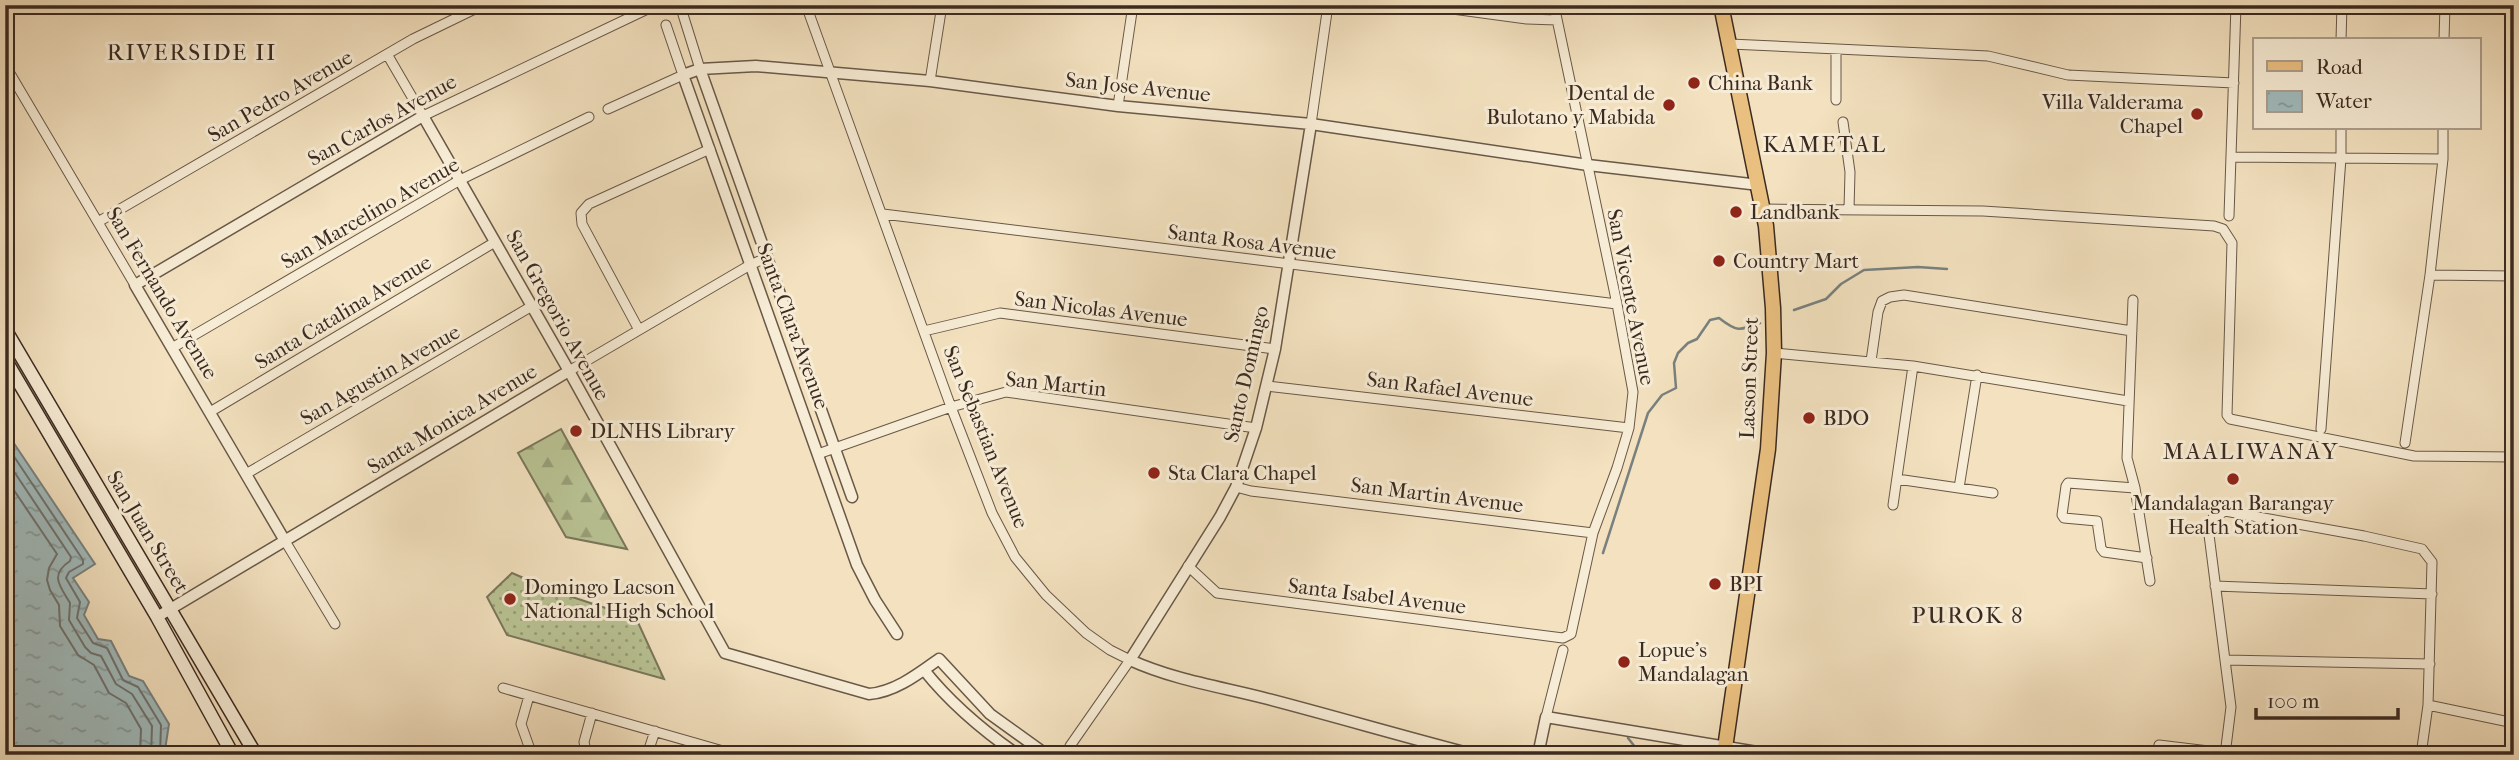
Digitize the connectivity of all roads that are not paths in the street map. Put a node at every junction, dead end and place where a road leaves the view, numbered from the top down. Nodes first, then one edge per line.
1 (483, 5) edge
2 (656, 5) edge
3 (680, 5) edge
4 (806, 5) edge
5 (942, 5) edge
6 (1133, 5) edge
7 (1328, 5) edge
8 (1423, 5) edge
9 (1554, 5) edge
10 (1721, 5) edge
11 (2236, 5) edge
12 (2342, 5) edge
13 (2445, 5) edge
14 (1558, 20) junction
15 (666, 26) dead end
16 (2342, 38) edge
17 (2444, 38) edge
18 (1730, 44) junction
19 (1836, 50) junction
20 (387, 54) junction
21 (5, 65) edge
22 (700, 69) junction
23 (830, 71) junction
24 (683, 75) junction
25 (930, 81) junction
26 (2234, 83) junction
27 (1836, 100) dead end
28 (1118, 106) junction
29 (608, 109) dead end
30 (423, 116) junction
31 (589, 117) dead end
32 (1843, 122) dead end
33 (1311, 124) junction
34 (2341, 130) edge
35 (2443, 130) edge
36 (710, 149) junction
37 (2232, 157) junction
38 (2341, 158) junction
39 (2443, 159) junction
40 (1588, 165) junction
41 (460, 180) junction
42 (1759, 185) junction
43 (1762, 209) junction
44 (1849, 209) junction
45 (883, 214) junction
46 (2229, 216) dead end
47 (98, 222) junction
48 (495, 243) junction
49 (768, 257) junction
50 (750, 265) junction
51 (1290, 265) junction
52 (2430, 275) junction
53 (2514, 276) edge
54 (135, 285) junction
55 (2133, 300) dead end
56 (1617, 304) junction
57 (532, 306) junction
58 (5, 329) edge
59 (639, 330) junction
60 (924, 331) junction
61 (2132, 331) junction
62 (172, 348) junction
63 (1275, 349) junction
64 (1774, 353) junction
65 (5, 359) edge
66 (1871, 361) junction
67 (1913, 366) junction
68 (569, 371) junction
69 (1977, 375) junction
70 (1267, 386) junction
71 (2128, 401) junction
72 (951, 407) junction
73 (209, 412) junction
74 (1256, 428) junction
75 (1629, 428) junction
76 (2321, 429) dead end
77 (2405, 443) dead end
78 (835, 446) junction
79 (818, 454) junction
80 (2514, 457) edge
81 (246, 474) junction
82 (1897, 479) junction
83 (1236, 487) junction
84 (1959, 488) junction
85 (2135, 488) junction
86 (1993, 493) dead end
87 (852, 497) dead end
88 (1893, 505) dead end
89 (1593, 533) junction
90 (285, 541) junction
91 (2147, 558) junction
92 (1188, 566) junction
93 (2150, 582) dead end
94 (2215, 586) junction
95 (2432, 594) junction
96 (172, 609) junction
97 (158, 617) junction
98 (335, 624) dead end
99 (897, 634) dead end
100 (1571, 634) joint
101 (1563, 650) dead end
102 (1130, 660) junction
103 (2225, 660) junction
104 (2430, 664) junction
105 (924, 670) junction
106 (503, 688) dead end
107 (529, 696) junction
108 (2428, 705) junction
109 (592, 713) junction
110 (1546, 717) junction
111 (2514, 723) edge
112 (655, 731) junction
113 (2159, 745) dead end
114 (1070, 746) dead end
115 (1725, 751) edge
116 (2225, 754) edge
117 (233, 755) edge
118 (256, 755) edge
119 (532, 755) edge
120 (587, 755) edge
121 (648, 755) edge
122 (737, 755) edge
123 (1018, 755) edge
124 (1047, 755) edge
125 (1475, 755) edge
126 (1538, 755) edge
127 (1775, 755) edge
128 (2421, 755) edge

1 - 20 street, San Pedro Avenue
2 - 30 street, San Carlos Avenue
3 - 22 street, Santa Clara Avenue
4 - 23 street, San Sebastian Avenue
5 - 25 street
6 - 28 street
7 - 33 street, Santo Domingo
8 - 14 street
9 - 14 street, San Vicente Avenue
10 - 18 main road, Lacson Street
11 - 26 street
12 - 16 street
13 - 17 street
14 - 40 street, San Vicente Avenue
15 - 24 street, Santa Clara Avenue
18 - 19 street
18 - 42 main road, Lacson Street
19 - 26 street
19 - 27 street
20 - 30 street, San Gregorio Avenue
20 - 47 street, San Pedro Avenue
21 - 47 street, San Fernando Avenue
22 - 23 street, San Jose Avenue
22 - 24 street, San Jose Avenue
22 - 49 street, Santa Clara Avenue
23 - 25 street, San Jose Avenue
23 - 45 street, San Sebastian Avenue
24 - 29 street
24 - 36 street, Santa Clara Avenue
25 - 28 street, San Jose Avenue
26 - 37 street
28 - 33 street, San Jose Avenue
30 - 41 street, San Gregorio Avenue
30 - 54 street, San Carlos Avenue
31 - 41 street, San Marcelino Avenue
32 - 44 street
33 - 40 street, San Jose Avenue
33 - 51 street, Santo Domingo
34 - 38 street
35 - 39 street
36 - 50 street, Santa Clara Avenue
36 - 59 street
37 - 38 street
37 - 46 street
38 - 39 street
38 - 76 street
39 - 52 street
40 - 42 street, San Jose Avenue
40 - 56 street, San Vicente Avenue
41 - 48 street, San Gregorio Avenue
41 - 62 street, San Marcelino Avenue
42 - 43 main road, Lacson Street
43 - 44 street
43 - 64 main road, Lacson Street
44 - 80 street
45 - 51 street, Santa Rosa Avenue
45 - 60 street, San Sebastian Avenue
47 - 54 street, San Fernando Avenue
48 - 57 street, San Gregorio Avenue
48 - 73 street, Santa Catalina Avenue
49 - 50 street, Santa Monica Avenue
49 - 78 street, Santa Clara Avenue
50 - 59 street, Santa Monica Avenue
50 - 79 street, Santa Clara Avenue
51 - 56 street, Santa Rosa Avenue
51 - 63 street, Santo Domingo
52 - 53 street
52 - 77 street
54 - 62 street, San Fernando Avenue
55 - 61 street
56 - 75 street, San Vicente Avenue
57 - 68 street, San Gregorio Avenue
57 - 81 street, San Agustin Avenue
58 - 96 main road, San Juan Street
59 - 68 street, Santa Monica Avenue
60 - 63 street, San Nicolas Avenue
60 - 72 street, San Sebastian Avenue
61 - 66 street
61 - 71 street
62 - 73 street, San Fernando Avenue
63 - 70 street, Santo Domingo
64 - 66 street
64 - 115 main road, Lacson Street
65 - 97 main road, San Juan Street
66 - 67 street
67 - 69 street
67 - 82 street
68 - 90 street, Santa Monica Avenue
68 - 105 street, San Gregorio Avenue
69 - 71 street
69 - 84 street
70 - 74 street, Santo Domingo
70 - 75 street, San Rafael Avenue
71 - 85 street
72 - 74 street, San Martin
72 - 78 street, San Martin
72 - 102 street, San Sebastian Avenue
73 - 81 street, San Fernando Avenue
74 - 83 street, Santo Domingo
75 - 89 street, San Vicente Avenue
78 - 79 street, San Martin
78 - 87 street, Santa Clara Avenue
79 - 99 street, Santa Clara Avenue
81 - 90 street, San Fernando Avenue
82 - 84 street
82 - 88 street
83 - 89 street, San Martin Avenue
83 - 92 street, Santo Domingo
84 - 86 street
85 - 91 street
85 - 91 street
89 - 100 street, San Vicente Avenue
90 - 96 street, Santa Monica Avenue
90 - 98 street
91 - 93 street
92 - 100 street, Santa Isabel Avenue
92 - 102 street, Santo Domingo
94 - 95 street
94 - 95 street
94 - 103 street
95 - 104 street
96 - 97 street, Santa Monica Avenue
96 - 118 main road, San Juan Street
97 - 117 main road, San Juan Street
101 - 110 street
102 - 114 street, Santo Domingo
102 - 125 street, San Sebastian Avenue
103 - 104 street
103 - 116 street
104 - 108 street
105 - 123 street
105 - 124 street, San Gregorio Avenue
106 - 107 street
107 - 109 street
107 - 119 street
108 - 111 street
108 - 128 street
109 - 112 street
109 - 120 street
110 - 115 street
110 - 126 street
112 - 121 street
112 - 122 street
113 - 116 street
115 - 127 street

